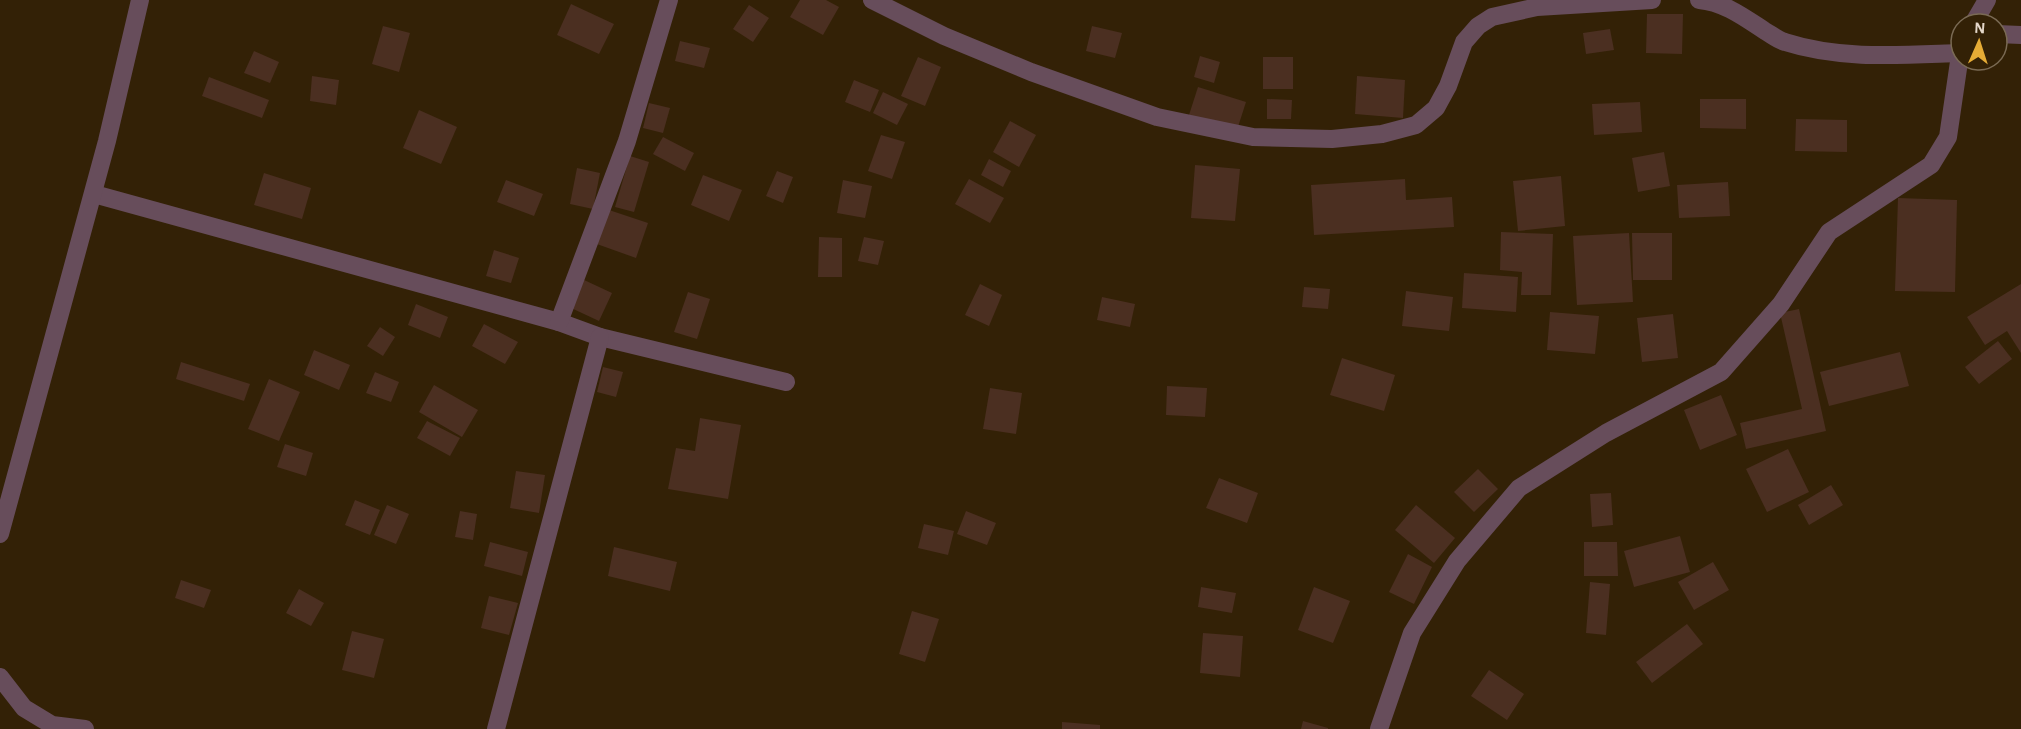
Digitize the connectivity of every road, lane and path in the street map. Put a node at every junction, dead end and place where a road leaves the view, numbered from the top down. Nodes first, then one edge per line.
1 (140, 0) edge
2 (669, 0) edge
3 (872, 0) edge
4 (1652, 0) edge
5 (1699, 0) edge
6 (1949, 52) edge
7 (1957, 72) edge
8 (94, 194) junction
9 (559, 322) junction
10 (600, 337) junction
11 (786, 382) dead end
12 (0, 534) edge
13 (0, 676) edge
14 (85, 729) edge
15 (496, 729) edge
16 (1379, 729) edge

1 - 8 street
2 - 9 street
3 - 4 street
5 - 6 street
7 - 16 street
8 - 9 street
8 - 12 street
9 - 10 street
10 - 11 street
10 - 15 street
13 - 14 street

